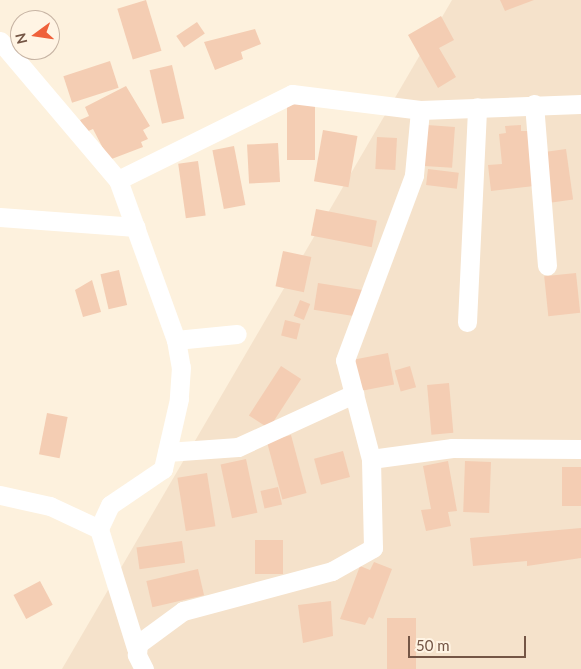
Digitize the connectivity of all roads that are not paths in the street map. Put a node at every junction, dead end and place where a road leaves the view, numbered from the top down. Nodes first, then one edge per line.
1 (0, 41) edge
2 (534, 104) junction
3 (581, 104) edge
4 (477, 107) junction
5 (420, 110) junction
6 (118, 180) junction
7 (0, 217) edge
8 (136, 227) junction
9 (547, 265) dead end
10 (467, 322) dead end
11 (236, 334) dead end
12 (176, 340) junction
13 (354, 394) junction
14 (581, 449) edge
15 (167, 452) junction
16 (371, 459) junction
17 (0, 495) edge
18 (99, 529) junction
19 (136, 648) junction
20 (144, 669) edge

1 - 6 street
2 - 3 street
2 - 4 street
2 - 9 street
4 - 5 street
4 - 10 street
5 - 6 street
5 - 13 street
6 - 8 street
7 - 8 street
8 - 12 street
11 - 12 street
12 - 15 street
13 - 15 street
13 - 16 street
14 - 16 street
15 - 18 street
16 - 19 street
17 - 18 street
18 - 19 street
19 - 20 street

